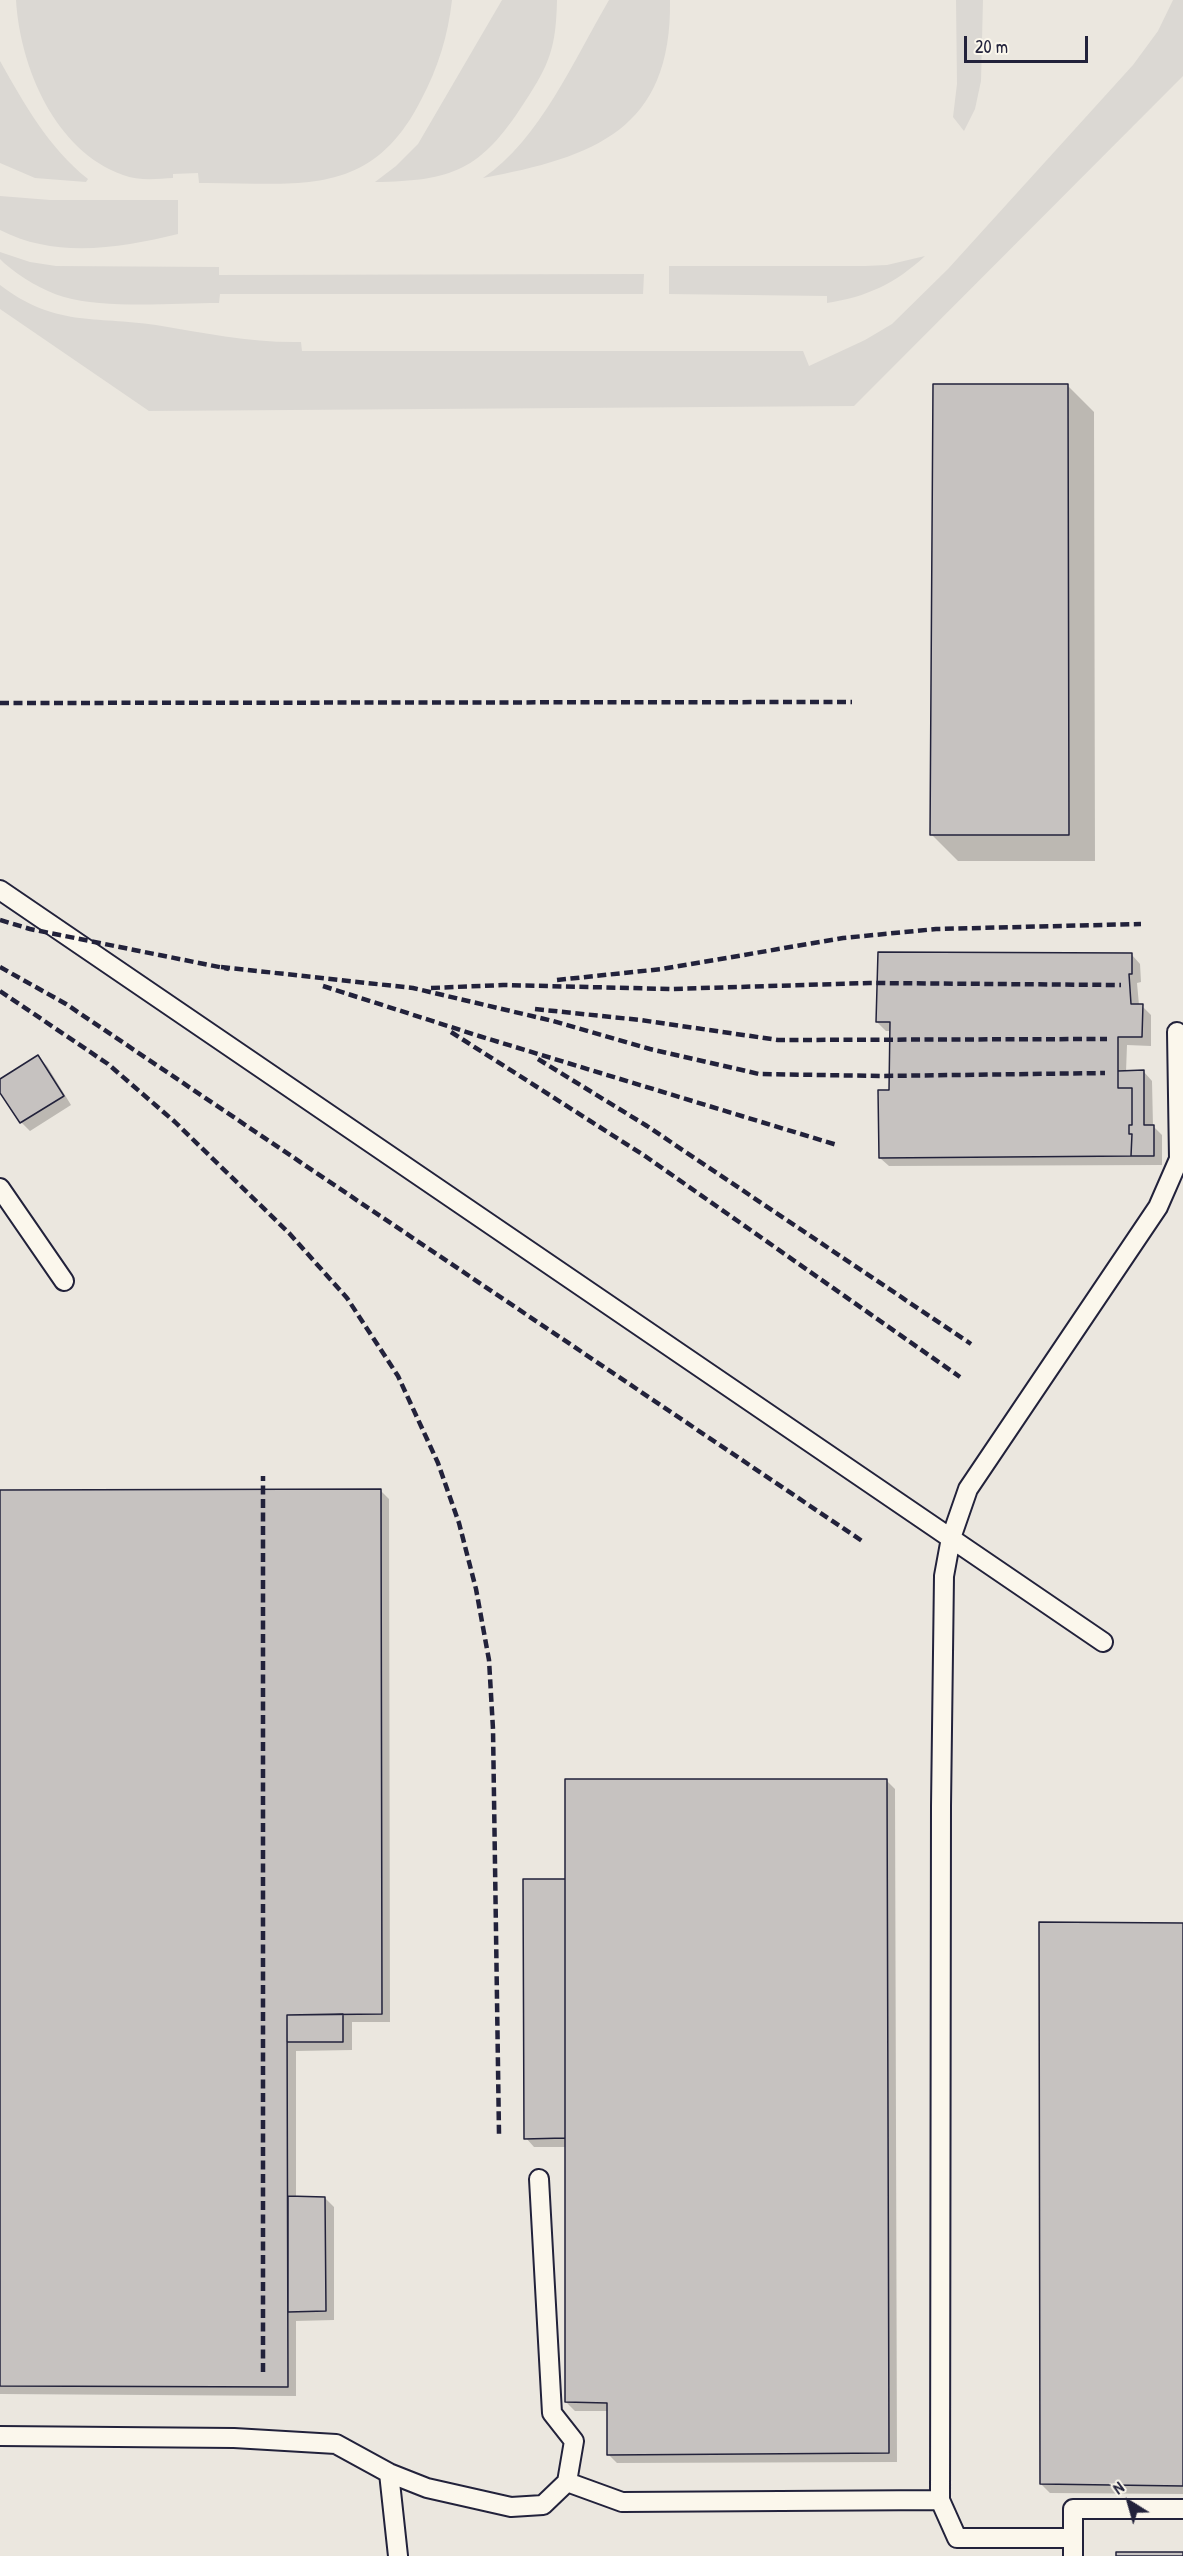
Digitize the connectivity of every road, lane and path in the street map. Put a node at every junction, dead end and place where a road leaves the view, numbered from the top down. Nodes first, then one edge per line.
1 (0, 890) edge
2 (1177, 1032) dead end
3 (0, 1188) edge
4 (64, 1281) dead end
5 (951, 1538) junction
6 (1103, 1642) dead end
7 (539, 2180) dead end
8 (0, 2436) edge
9 (389, 2473) junction
10 (567, 2482) junction
11 (940, 2500) junction
12 (1183, 2509) edge
13 (1073, 2547) edge
14 (398, 2556) edge

1 - 5 lane
2 - 5 lane
3 - 4 lane
5 - 6 lane
5 - 11 lane
7 - 10 lane
8 - 9 lane
9 - 10 lane
9 - 14 lane
10 - 11 lane
11 - 13 lane
12 - 13 lane

